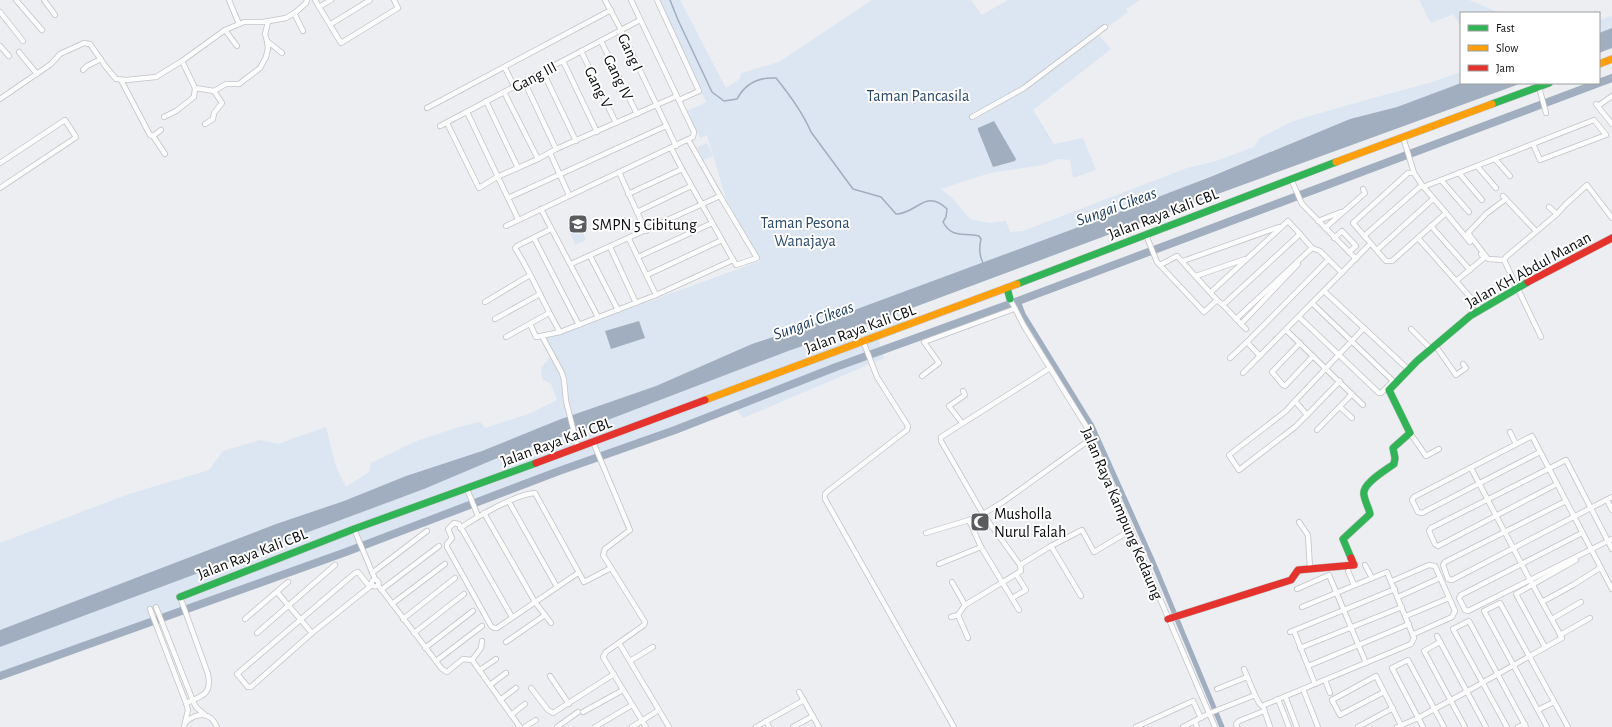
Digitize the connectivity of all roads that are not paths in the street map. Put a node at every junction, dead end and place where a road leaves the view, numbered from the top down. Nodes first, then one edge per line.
1 (16, 0) edge
2 (44, 0) edge
3 (229, 0) edge
4 (307, 0) edge
5 (316, 0) edge
6 (331, 0) edge
7 (370, 0) edge
8 (394, 0) edge
9 (605, 0) edge
10 (631, 0) edge
11 (657, 0) edge
12 (319, 7) junction
13 (611, 10) junction
14 (0, 12) edge
15 (294, 13) junction
16 (55, 15) dead end
17 (640, 20) junction
18 (268, 22) junction
19 (239, 24) junction
20 (331, 24) junction
21 (1104, 27) dead end
22 (42, 30) dead end
23 (225, 30) junction
24 (621, 30) junction
25 (303, 31) dead end
26 (23, 41) dead end
27 (267, 41) junction
28 (601, 41) junction
29 (0, 46) edge
30 (237, 46) dead end
31 (581, 51) junction
32 (20, 52) dead end
33 (282, 53) dead end
34 (9, 56) dead end
35 (1612, 59) edge
36 (101, 60) junction
37 (182, 61) junction
38 (563, 62) junction
39 (1600, 64) edge
40 (505, 68) junction
41 (83, 70) dead end
42 (543, 72) junction
43 (37, 74) junction
44 (121, 80) junction
45 (524, 81) junction
46 (1546, 84) edge
47 (514, 86) junction
48 (1539, 87) junction
49 (195, 88) junction
50 (214, 91) junction
51 (504, 92) junction
52 (1612, 96) edge
53 (678, 98) junction
54 (0, 99) edge
55 (486, 102) junction
56 (656, 105) junction
57 (427, 108) dead end
58 (466, 112) junction
59 (1546, 113) dead end
60 (637, 114) junction
61 (164, 117) dead end
62 (972, 117) dead end
63 (1610, 118) edge
64 (447, 123) junction
65 (616, 123) junction
66 (205, 124) dead end
67 (1612, 124) edge
68 (440, 126) dead end
69 (666, 126) junction
70 (161, 130) dead end
71 (597, 132) junction
72 (153, 136) junction
73 (1403, 137) junction
74 (689, 140) junction
75 (576, 141) junction
76 (1533, 144) junction
77 (674, 147) junction
78 (556, 150) junction
79 (550, 153) junction
80 (165, 154) dead end
81 (538, 159) junction
82 (1494, 159) junction
83 (0, 163) edge
84 (1477, 166) junction
85 (518, 168) junction
86 (682, 169) junction
87 (619, 172) junction
88 (1414, 173) junction
89 (1459, 173) junction
90 (560, 174) junction
91 (1510, 176) dead end
92 (498, 177) junction
93 (1291, 179) junction
94 (1441, 180) junction
95 (691, 186) junction
96 (1422, 186) junction
97 (0, 188) edge
98 (1496, 188) dead end
99 (1363, 189) dead end
100 (628, 194) junction
101 (569, 195) junction
102 (720, 196) junction
103 (508, 198) junction
104 (1433, 199) junction
105 (1482, 200) dead end
106 (702, 205) junction
107 (1549, 207) dead end
108 (541, 208) junction
109 (1345, 211) junction
110 (637, 212) junction
111 (1469, 212) dead end
112 (1446, 213) junction
113 (1557, 214) junction
114 (1612, 218) edge
115 (518, 219) junction
116 (1318, 221) junction
117 (712, 223) junction
118 (506, 226) dead end
119 (1431, 226) junction
120 (1282, 227) junction
121 (1325, 228) junction
122 (552, 229) junction
123 (646, 231) junction
124 (1536, 231) junction
125 (1300, 234) junction
126 (1146, 235) junction
127 (1364, 236) junction
128 (534, 238) junction
129 (1334, 238) junction
130 (1418, 238) junction
131 (1612, 238) edge
132 (629, 239) junction
133 (722, 240) junction
134 (1368, 246) dead end
135 (610, 247) junction
136 (1312, 248) junction
137 (1376, 250) junction
138 (1349, 252) junction
139 (590, 256) junction
140 (638, 257) junction
141 (1248, 257) junction
142 (1356, 259) junction
143 (733, 260) junction
144 (1328, 260) junction
145 (1504, 260) junction
146 (1183, 261) junction
147 (1296, 262) junction
148 (571, 264) junction
149 (1160, 265) junction
150 (1470, 270) junction
151 (1342, 273) junction
152 (530, 275) junction
153 (647, 276) junction
154 (1196, 276) junction
155 (1456, 282) junction
156 (1007, 288) junction
157 (1518, 288) junction
158 (1324, 291) junction
159 (1210, 292) junction
160 (540, 294) junction
161 (656, 295) junction
162 (1010, 299) joint
163 (1218, 300) junction
164 (485, 302) dead end
165 (636, 302) junction
166 (1312, 303) junction
167 (1223, 305) junction
168 (1479, 307) dead end
169 (1014, 308) junction
170 (618, 310) junction
171 (549, 313) junction
172 (598, 317) junction
173 (1299, 317) junction
174 (496, 319) dead end
175 (1236, 319) junction
176 (530, 324) junction
177 (1241, 324) junction
178 (580, 325) junction
179 (1364, 328) junction
180 (1246, 329) dead end
181 (1411, 329) dead end
182 (1286, 330) junction
183 (560, 332) junction
184 (542, 336) junction
185 (506, 337) dead end
186 (1541, 337) dead end
187 (863, 341) junction
188 (1247, 342) junction
189 (1352, 342) junction
190 (1300, 343) junction
191 (1433, 347) junction
192 (1339, 355) junction
193 (1260, 356) junction
194 (1313, 356) junction
195 (1230, 358) dead end
196 (1463, 364) dead end
197 (1050, 368) junction
198 (1326, 368) junction
199 (1409, 370) junction
200 (1243, 373) dead end
201 (922, 376) dead end
202 (1340, 382) junction
203 (963, 391) dead end
204 (1352, 394) junction
205 (1296, 401) junction
206 (1363, 404) dead end
207 (1340, 407) junction
208 (1307, 415) junction
209 (1352, 418) dead end
210 (962, 423) junction
211 (1317, 430) dead end
212 (1510, 432) dead end
213 (1410, 433) junction
214 (1092, 438) junction
215 (593, 442) junction
216 (1516, 444) junction
217 (578, 448) junction
218 (1439, 449) dead end
219 (1540, 452) junction
220 (1471, 468) junction
221 (1549, 468) junction
222 (1480, 483) junction
223 (1557, 484) junction
224 (467, 489) junction
225 (1612, 497) edge
226 (1488, 500) junction
227 (1607, 500) junction
228 (1566, 501) junction
229 (509, 502) junction
230 (1591, 508) junction
231 (1612, 510) edge
232 (484, 513) junction
233 (983, 514) junction
234 (478, 516) junction
235 (1496, 516) junction
236 (1574, 517) junction
237 (969, 520) junction
238 (1299, 522) dead end
239 (460, 528) junction
240 (354, 529) junction
241 (1131, 530) junction
242 (427, 531) dead end
243 (1504, 532) junction
244 (926, 533) dead end
245 (1582, 533) junction
246 (1610, 540) edge
247 (439, 546) dead end
248 (1051, 546) junction
249 (981, 547) junction
250 (1514, 549) junction
251 (1591, 550) junction
252 (1612, 550) edge
253 (445, 564) dead end
254 (939, 564) dead end
255 (1521, 564) junction
256 (335, 565) dead end
257 (1020, 565) junction
258 (1365, 565) dead end
259 (612, 568) junction
260 (1310, 568) junction
261 (1600, 568) junction
262 (1348, 571) dead end
263 (372, 573) junction
264 (578, 573) junction
265 (1016, 574) junction
266 (455, 578) dead end
267 (1372, 578) junction
268 (1440, 578) junction
269 (375, 579) junction
270 (1392, 581) junction
271 (288, 582) dead end
272 (952, 582) dead end
273 (1002, 583) junction
274 (1531, 583) junction
275 (370, 585) junction
276 (1354, 585) junction
277 (558, 587) junction
278 (379, 588) junction
279 (1298, 589) dead end
280 (1395, 589) junction
281 (1612, 589) edge
282 (276, 592) junction
283 (1337, 592) junction
284 (464, 594) dead end
285 (1081, 596) dead end
286 (180, 597) joint
287 (1398, 597) junction
288 (1012, 598) junction
289 (1449, 598) junction
290 (535, 602) junction
291 (1542, 602) junction
292 (1581, 602) dead end
293 (392, 604) junction
294 (965, 605) junction
295 (156, 606) dead end
296 (289, 606) junction
297 (1302, 607) dead end
298 (1402, 607) junction
299 (150, 609) dead end
300 (1019, 610) dead end
301 (1344, 610) junction
302 (473, 611) dead end
303 (545, 615) junction
304 (958, 615) junction
305 (1406, 616) junction
306 (512, 617) junction
307 (951, 617) dead end
308 (1169, 618) junction
309 (1590, 618) dead end
310 (245, 619) dead end
311 (403, 619) junction
312 (1552, 619) junction
313 (300, 620) junction
314 (551, 623) dead end
315 (1409, 624) junction
316 (482, 626) dead end
317 (1351, 628) junction
318 (257, 633) dead end
319 (312, 633) junction
320 (414, 633) junction
321 (1414, 634) junction
322 (1560, 634) junction
323 (1437, 636) dead end
324 (968, 638) dead end
325 (482, 641) dead end
326 (506, 642) dead end
327 (1440, 642) junction
328 (619, 643) junction
329 (1359, 646) junction
330 (653, 647) dead end
331 (1545, 647) junction
332 (425, 648) junction
333 (1300, 648) junction
334 (1529, 656) junction
335 (496, 659) dead end
336 (472, 660) junction
337 (436, 661) junction
338 (630, 661) junction
339 (1366, 663) junction
340 (1513, 665) junction
341 (1308, 666) junction
342 (1244, 669) dead end
343 (480, 670) junction
344 (506, 673) dead end
345 (614, 674) junction
346 (1498, 674) junction
347 (550, 676) dead end
348 (1248, 677) junction
349 (1325, 680) junction
350 (1482, 683) junction
351 (1316, 684) junction
352 (490, 685) junction
353 (516, 688) dead end
354 (531, 688) dead end
355 (1217, 689) dead end
356 (1303, 689) junction
357 (623, 690) junction
358 (800, 692) dead end
359 (1384, 692) junction
360 (1466, 692) junction
361 (1330, 693) dead end
362 (1255, 695) junction
363 (1285, 696) junction
364 (1278, 699) junction
365 (500, 700) junction
366 (804, 700) junction
367 (1451, 700) junction
368 (193, 701) junction
369 (1554, 702) junction
370 (186, 703) junction
371 (525, 704) dead end
372 (569, 704) junction
373 (632, 704) junction
374 (1263, 708) junction
375 (1393, 708) junction
376 (1435, 709) junction
377 (659, 710) junction
378 (1538, 710) junction
379 (1211, 713) junction
380 (205, 715) junction
381 (511, 715) junction
382 (813, 716) junction
383 (1201, 718) junction
384 (1418, 718) junction
385 (536, 720) dead end
386 (642, 721) junction
387 (766, 721) junction
388 (1195, 722) junction
389 (185, 724) edge
390 (1526, 725) edge
391 (953, 726) edge
392 (217, 727) edge
393 (520, 727) edge
394 (525, 727) edge
395 (557, 727) edge
396 (595, 727) edge
397 (632, 727) edge
398 (646, 727) edge
399 (669, 727) edge
400 (756, 727) edge
401 (769, 727) edge
402 (793, 727) edge
403 (819, 727) edge
404 (1136, 727) edge
405 (1183, 727) edge
406 (1197, 727) edge
407 (1215, 727) edge
408 (1237, 727) edge
409 (1270, 727) edge
410 (1289, 727) edge
411 (1297, 727) edge
412 (1318, 727) edge
413 (1358, 727) edge
414 (1400, 727) edge
415 (1423, 727) edge
416 (1444, 727) edge
417 (1465, 727) edge
418 (1486, 727) edge
419 (1506, 727) edge
420 (1518, 727) edge
421 (1548, 727) edge
422 (1568, 727) edge

1 - 22 street
2 - 16 street
3 - 19 street
4 - 15 street
5 - 12 street
6 - 12 street
7 - 20 street
8 - 20 street
9 - 13 street, Gang I
10 - 17 street
11 - 53 street
12 - 20 street
13 - 24 street, Gang I
13 - 40 street
14 - 26 street
15 - 18 street
15 - 25 street
17 - 24 street, Gang III
17 - 53 street
18 - 19 street
18 - 27 street
19 - 23 street
21 - 62 street
23 - 30 street
23 - 37 street
24 - 28 street, Gang III
24 - 56 street, Gang I
27 - 33 street
27 - 50 street
28 - 31 street, Gang III
28 - 60 street, Gang IV
29 - 34 street
31 - 38 street, Gang III
31 - 65 street, Gang V
32 - 43 street
35 - 39 main road
36 - 41 street
36 - 43 street
36 - 44 street
37 - 44 street
37 - 49 street
38 - 42 street, Gang III
38 - 71 street
40 - 47 street
40 - 57 street
42 - 45 street, Gang III
42 - 75 street
43 - 54 street
44 - 72 street
45 - 47 street, Gang III
45 - 78 street
46 - 48 main road, Jalan Raya Kali CBL
47 - 51 street, Gang III
48 - 59 street
48 - 73 main road, Jalan Raya Kali CBL
49 - 50 street
49 - 61 street
50 - 66 street
51 - 55 street, Gang III
51 - 81 street
52 - 63 street
53 - 56 street
53 - 74 street
55 - 58 street, Gang III
55 - 85 street
56 - 60 street
56 - 69 street, Gang I
58 - 64 street, Gang III
58 - 92 street
60 - 65 street
63 - 67 street
64 - 68 street, Gang III
64 - 92 street
65 - 71 street
69 - 77 street, Gang I
69 - 90 street
70 - 72 street
71 - 75 street
72 - 80 street
73 - 88 street
73 - 93 main road, Jalan Raya Kali CBL
74 - 77 street
74 - 102 street
75 - 78 street
76 - 76 street
76 - 82 street
77 - 86 street, Gang I
77 - 87 street
78 - 79 street
79 - 81 street
79 - 90 street
81 - 85 street
82 - 84 street
82 - 91 street
83 - 97 street
84 - 89 street
84 - 98 street
85 - 92 street
86 - 95 street, Gang I
86 - 100 street
87 - 100 street
87 - 101 street
88 - 96 street
88 - 127 street
89 - 94 street
89 - 105 street
90 - 101 street
90 - 103 street
92 - 103 street
93 - 116 street
93 - 126 main road, Jalan Raya Kali CBL
94 - 96 street
94 - 111 street
95 - 106 street, Gang I
95 - 110 street
96 - 104 street
96 - 127 street
99 - 109 street
100 - 110 street
101 - 108 street
102 - 106 street
102 - 143 street
103 - 115 street
104 - 112 street
104 - 137 street
106 - 117 street, Gang I
106 - 123 street
107 - 113 street
108 - 115 street
108 - 122 street
109 - 116 street
109 - 121 street
110 - 123 street
112 - 119 street
112 - 150 street
113 - 114 street
113 - 124 street
115 - 118 street
116 - 121 street
117 - 133 street, Gang I
117 - 140 street
119 - 130 street
119 - 150 street
120 - 125 street
120 - 141 street
120 - 146 street
121 - 129 street
122 - 128 street
122 - 148 street
123 - 132 street
124 - 145 street
124 - 145 street
125 - 136 street
125 - 167 street
126 - 149 street
126 - 156 main road, Jalan Raya Kali CBL
127 - 137 street
128 - 152 street
128 - 178 street
129 - 138 street
129 - 138 street
130 - 137 street
130 - 155 street
131 - 157 main road, Jalan KH Abdul Manan
132 - 135 street
132 - 140 street
133 - 143 street, Gang I
133 - 153 street
134 - 142 street
135 - 139 street
135 - 165 street
136 - 144 street
136 - 147 street
138 - 142 street
139 - 148 street
139 - 170 street
140 - 153 street
141 - 154 street
141 - 159 street
142 - 151 street
143 - 161 street
144 - 151 street
144 - 188 street
145 - 157 street
146 - 149 street
146 - 154 street
147 - 175 street
147 - 177 street
148 - 172 street
149 - 163 street
150 - 155 street
151 - 158 street
152 - 160 street
152 - 164 street
153 - 161 street
154 - 159 street
155 - 168 street
156 - 162 main road
156 - 187 main road, Jalan Raya Kali CBL
157 - 186 street
157 - 191 main road, Jalan KH Abdul Manan
158 - 166 street
158 - 179 street
159 - 163 street
160 - 171 street
160 - 174 street
161 - 165 street
162 - 169 street, Jalan Raya Kampung Kedaung
163 - 167 street
165 - 170 street
166 - 173 street
166 - 189 street
167 - 175 street
169 - 197 street, Jalan Raya Kampung Kedaung
169 - 201 street
170 - 172 street
171 - 176 street
171 - 183 street
172 - 178 street
173 - 182 street
173 - 192 street
175 - 177 street
176 - 184 street
176 - 185 street
177 - 180 street
178 - 183 street
179 - 189 street
179 - 199 street
181 - 191 street
182 - 190 street
182 - 193 street
183 - 184 street
184 - 217 street
187 - 215 main road, Jalan Raya Kali CBL
187 - 391 street
188 - 193 street
188 - 195 street
189 - 192 street
189 - 192 street
190 - 194 street
190 - 194 street
191 - 196 street
191 - 199 main road, Jalan KH Abdul Manan
192 - 198 street
193 - 200 street
194 - 198 street
197 - 210 street
197 - 214 street, Jalan Raya Kampung Kedaung
198 - 202 street
198 - 205 street
199 - 213 main road, Jalan KH Abdul Manan
202 - 204 street
202 - 208 street
203 - 210 street
204 - 206 street
204 - 207 street
205 - 208 street
205 - 208 street
207 - 209 street
207 - 211 street
210 - 233 street
212 - 216 street
213 - 218 street
213 - 260 main road
214 - 233 street
214 - 241 street, Jalan Raya Kampung Kedaung
215 - 217 main road, Jalan Raya Kali CBL
215 - 259 street
216 - 219 street
216 - 220 street
217 - 224 main road, Jalan Raya Kali CBL
219 - 221 street
219 - 222 street
220 - 222 street
220 - 222 street
221 - 223 street
221 - 226 street
221 - 230 street
222 - 226 street
223 - 228 street
223 - 235 street
224 - 234 street
224 - 240 main road, Jalan Raya Kali CBL
225 - 227 street
226 - 235 street
226 - 235 street
227 - 230 street
227 - 231 street
228 - 236 street
228 - 243 street
229 - 232 street
229 - 264 street
229 - 277 street
230 - 236 street
230 - 246 street
232 - 234 street
232 - 290 street
233 - 237 street
233 - 257 street
234 - 239 street
235 - 243 street
236 - 245 street
236 - 250 street
237 - 244 street
237 - 249 street
238 - 260 street
239 - 306 street
239 - 306 street
240 - 263 street
240 - 286 main road, Jalan Raya Kali CBL
241 - 248 street
241 - 308 street, Jalan Raya Kampung Kedaung
242 - 263 street
243 - 250 street
243 - 250 street
245 - 251 street
245 - 255 street
246 - 251 street
246 - 252 street
247 - 278 street
248 - 257 street
248 - 285 street
249 - 254 street
249 - 273 street
250 - 255 street
251 - 261 street
251 - 274 street
253 - 293 street
255 - 274 street
255 - 274 street
256 - 296 street
257 - 265 street
258 - 267 street
259 - 264 street
259 - 328 street
260 - 308 main road
261 - 281 street
261 - 291 street
262 - 276 street
263 - 269 street
264 - 277 street
265 - 273 street
265 - 288 street
266 - 311 street
267 - 270 street
267 - 276 street
268 - 270 street
268 - 287 street
268 - 289 street
269 - 275 street
269 - 278 street
270 - 280 street
271 - 282 street
272 - 294 street
273 - 288 street
273 - 294 street
274 - 291 street
274 - 331 street
275 - 278 street
275 - 313 street
275 - 319 street
276 - 283 street
277 - 290 street
278 - 293 street
279 - 283 street
280 - 287 street
280 - 301 street
282 - 296 street
282 - 310 street
283 - 297 street
283 - 301 street
284 - 320 street
286 - 368 street
287 - 298 street
288 - 300 street
289 - 305 street
289 - 321 street
290 - 303 street
290 - 306 street
291 - 312 street
292 - 312 street
293 - 311 street
294 - 304 street
295 - 368 street
296 - 313 street
296 - 318 street
298 - 305 street
298 - 317 street
299 - 370 street
301 - 317 street
301 - 333 street
302 - 332 street
303 - 314 street
303 - 326 street
304 - 307 street
304 - 324 street
305 - 315 street
308 - 379 street, Jalan Raya Kampung Kedaung
309 - 322 street
311 - 320 street
312 - 322 street
313 - 319 street
313 - 319 street
315 - 321 street
315 - 329 street
316 - 337 street
317 - 329 street
317 - 333 street
320 - 332 street
321 - 339 street
322 - 331 street
323 - 327 street
325 - 336 street
327 - 360 street
327 - 367 street
328 - 338 street
328 - 345 street
329 - 339 street
329 - 341 street
330 - 338 street
331 - 334 street
332 - 337 street
333 - 341 street
334 - 340 street
334 - 340 street
334 - 369 street
335 - 343 street
336 - 337 street
336 - 343 street
338 - 377 street
339 - 349 street
340 - 346 street
340 - 378 street
341 - 351 street
342 - 348 street
343 - 352 street
344 - 352 street
345 - 357 street
345 - 372 street
346 - 350 street
346 - 350 street
346 - 390 street
347 - 372 street
348 - 355 street
348 - 362 street
349 - 351 street
349 - 361 street
350 - 360 street
350 - 419 street
351 - 356 street
352 - 365 street
353 - 365 street
354 - 372 street
356 - 363 street
356 - 412 street
357 - 373 street
357 - 395 street
358 - 366 street
359 - 359 street
359 - 375 street
360 - 367 street
360 - 418 street
362 - 374 street
362 - 379 street
363 - 364 street
363 - 411 street
364 - 374 street
364 - 410 street
365 - 381 street
366 - 382 street
366 - 387 street
367 - 376 street
367 - 417 street
368 - 370 street
368 - 380 street
369 - 378 street
369 - 422 street
370 - 389 street
371 - 381 street
373 - 386 street
373 - 396 street
374 - 408 street
374 - 409 street
375 - 413 street
375 - 414 street
376 - 384 street
376 - 384 street
376 - 416 street
377 - 386 street
377 - 399 street
378 - 421 street
379 - 383 street
379 - 407 street, Jalan Raya Kampung Kedaung
380 - 389 street
380 - 392 street
381 - 393 street
382 - 402 street
382 - 403 street
383 - 388 street
383 - 404 street
384 - 414 street
384 - 415 street
385 - 394 street
386 - 397 street
386 - 398 street
387 - 400 street
387 - 401 street
388 - 405 street
388 - 406 street
390 - 420 street

